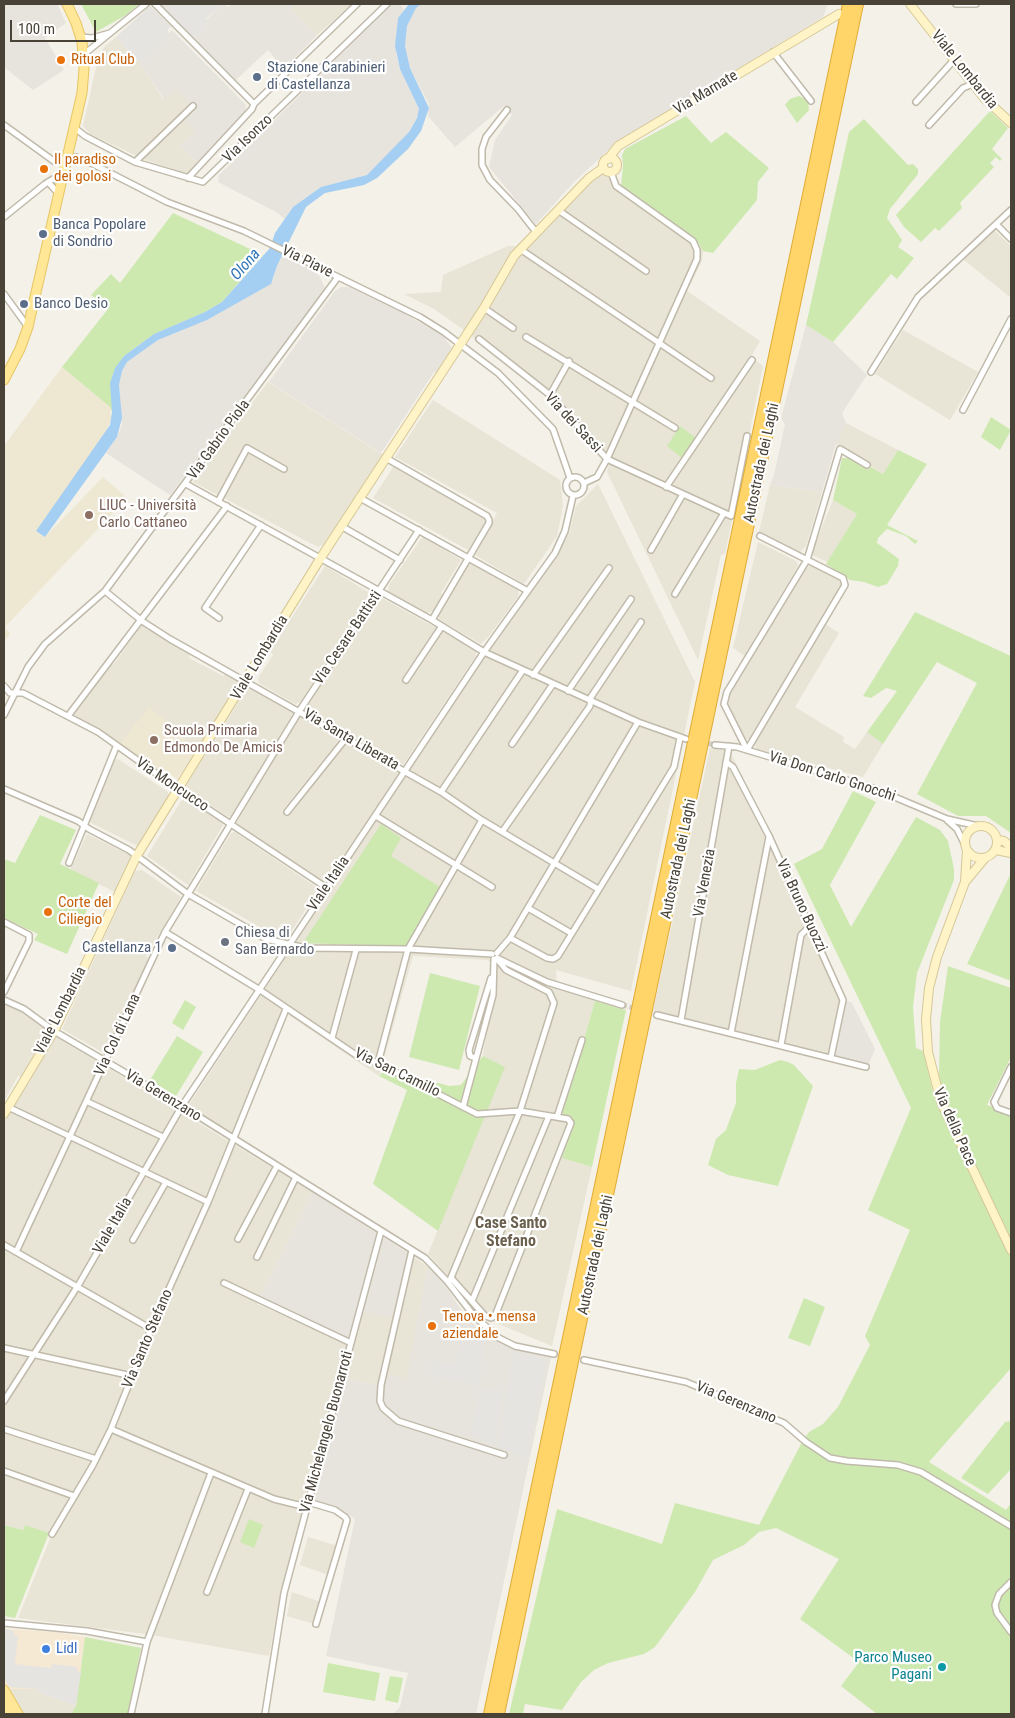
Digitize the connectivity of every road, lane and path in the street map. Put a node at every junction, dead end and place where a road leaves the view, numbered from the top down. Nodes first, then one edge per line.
1 (66, 4) edge
2 (146, 4) edge
3 (155, 4) edge
4 (357, 4) edge
5 (387, 4) edge
6 (848, 4) edge
7 (858, 4) edge
8 (910, 4) edge
9 (915, 4) edge
10 (956, 4) edge
11 (976, 4) edge
12 (839, 15) dead end
13 (919, 15) junction
14 (110, 33) junction
15 (81, 37) junction
16 (773, 52) junction
17 (84, 55) junction
18 (954, 60) junction
19 (973, 84) junction
20 (811, 101) dead end
21 (916, 102) dead end
22 (254, 104) junction
23 (192, 106) dead end
24 (507, 110) dead end
25 (1011, 123) edge
26 (929, 125) dead end
27 (4, 126) edge
28 (75, 128) junction
29 (67, 159) junction
30 (608, 159) junction
31 (135, 162) junction
32 (603, 168) junction
33 (611, 172) junction
34 (188, 178) junction
35 (63, 180) junction
36 (48, 182) junction
37 (59, 195) junction
38 (558, 210) junction
39 (1011, 210) edge
40 (4, 217) edge
41 (996, 224) junction
42 (536, 232) junction
43 (1011, 239) edge
44 (520, 249) junction
45 (646, 271) dead end
46 (338, 277) junction
47 (4, 294) edge
48 (484, 308) junction
49 (1011, 319) edge
50 (28, 327) junction
51 (513, 328) dead end
52 (526, 337) dead end
53 (479, 339) dead end
54 (460, 343) junction
55 (658, 344) junction
56 (752, 360) dead end
57 (569, 362) junction
58 (871, 372) dead end
59 (711, 378) dead end
60 (4, 380) edge
61 (550, 395) junction
62 (632, 401) junction
63 (963, 410) dead end
64 (675, 428) dead end
65 (747, 436) dead end
66 (386, 458) junction
67 (607, 459) junction
68 (867, 465) dead end
69 (284, 469) dead end
70 (570, 478) junction
71 (584, 483) junction
72 (186, 484) junction
73 (666, 487) junction
74 (683, 494) junction
75 (573, 496) junction
76 (360, 498) junction
77 (218, 502) junction
78 (227, 506) junction
79 (724, 513) junction
80 (261, 525) junction
81 (341, 526) junction
82 (419, 530) junction
83 (760, 536) dead end
84 (651, 550) dead end
85 (468, 557) junction
86 (320, 559) junction
87 (400, 560) junction
88 (807, 560) junction
89 (609, 568) dead end
90 (526, 590) junction
91 (105, 591) junction
92 (378, 592) junction
93 (675, 594) dead end
94 (631, 599) dead end
95 (219, 618) dead end
96 (432, 620) junction
97 (142, 621) junction
98 (641, 622) dead end
99 (442, 626) junction
100 (484, 652) junction
101 (523, 670) junction
102 (533, 675) junction
103 (406, 680) dead end
104 (245, 682) junction
105 (553, 684) junction
106 (4, 686) edge
107 (568, 691) junction
108 (13, 692) junction
109 (590, 701) junction
110 (300, 710) junction
111 (4, 715) edge
112 (68, 716) junction
113 (638, 722) junction
114 (347, 737) junction
115 (512, 744) dead end
116 (715, 745) tunnel mouth
117 (729, 746) junction
118 (116, 747) junction
119 (747, 750) junction
120 (726, 762) junction
121 (405, 770) junction
122 (4, 789) edge
123 (178, 789) junction
124 (441, 792) junction
125 (287, 812) dead end
126 (376, 816) junction
127 (947, 819) junction
128 (482, 820) junction
129 (230, 823) junction
130 (84, 825) junction
131 (978, 826) junction
132 (502, 832) junction
133 (769, 836) junction
134 (998, 840) junction
135 (966, 847) junction
136 (1011, 848) edge
137 (996, 850) junction
138 (1011, 853) edge
139 (136, 857) junction
140 (985, 858) junction
141 (69, 863) dead end
142 (554, 864) junction
143 (456, 865) junction
144 (966, 882) junction
145 (492, 887) dead end
146 (327, 888) junction
147 (598, 890) junction
148 (188, 894) junction
149 (528, 908) junction
150 (4, 922) edge
151 (810, 926) junction
152 (165, 932) junction
153 (571, 933) junction
154 (510, 938) junction
155 (288, 945) junction
156 (408, 949) junction
157 (356, 950) junction
158 (495, 957) junction
159 (260, 990) junction
160 (4, 992) edge
161 (4, 1000) edge
162 (622, 1005) tunnel mouth
163 (286, 1009) junction
164 (657, 1015) dead end
165 (681, 1020) junction
166 (54, 1031) junction
167 (731, 1033) junction
168 (332, 1038) junction
169 (582, 1040) dead end
170 (781, 1045) junction
171 (831, 1058) junction
172 (104, 1060) junction
173 (378, 1064) junction
174 (866, 1067) dead end
175 (1011, 1067) edge
176 (88, 1102) junction
177 (182, 1106) junction
178 (463, 1107) junction
179 (6, 1111) edge
180 (520, 1111) junction
181 (1011, 1113) edge
182 (549, 1116) junction
183 (557, 1117) junction
184 (71, 1136) junction
185 (163, 1137) junction
186 (233, 1139) junction
187 (277, 1166) junction
188 (145, 1171) junction
189 (295, 1179) junction
190 (166, 1182) junction
191 (208, 1202) junction
192 (381, 1231) junction
193 (238, 1239) dead end
194 (133, 1240) dead end
195 (4, 1246) edge
196 (412, 1250) junction
197 (1011, 1250) edge
198 (16, 1252) junction
199 (256, 1257) dead end
200 (449, 1280) junction
201 (224, 1283) dead end
202 (77, 1288) junction
203 (472, 1301) junction
204 (151, 1328) junction
205 (351, 1343) junction
206 (4, 1348) edge
207 (34, 1354) junction
208 (554, 1354) dead end
209 (584, 1360) dead end
210 (132, 1376) junction
211 (4, 1401) edge
212 (4, 1429) edge
213 (111, 1429) junction
214 (504, 1455) dead end
215 (96, 1459) junction
216 (4, 1471) edge
217 (211, 1473) junction
218 (248, 1489) junction
219 (74, 1496) junction
220 (308, 1502) junction
221 (1011, 1526) edge
222 (52, 1534) dead end
223 (1011, 1582) edge
224 (207, 1592) dead end
225 (4, 1623) edge
226 (316, 1624) dead end
227 (1011, 1632) edge
228 (147, 1642) junction
229 (4, 1690) edge
230 (4, 1701) edge
231 (10, 1714) edge
232 (18, 1714) edge
233 (131, 1714) edge
234 (265, 1714) edge
235 (489, 1714) edge
236 (499, 1714) edge

1 - 15 main road
2 - 14 street
3 - 22 street
4 - 22 street
5 - 34 street, Via Isonzo
6 - 235 highway, Autostrada dei Laghi
7 - 236 highway, Autostrada dei Laghi
8 - 13 street, Viale Lombardia
9 - 13 street, Viale Lombardia
10 - 11 street
12 - 16 street, Via Marnate
13 - 18 street, Viale Lombardia
14 - 15 street
14 - 17 street
15 - 17 main road
16 - 20 street
16 - 30 street, Via Marnate
17 - 28 main road
18 - 19 street, Viale Lombardia
18 - 21 street
19 - 25 street, Viale Lombardia
19 - 26 street
22 - 34 street
23 - 31 street
24 - 42 street
27 - 29 street, Via Piave
28 - 29 main road
28 - 31 street, Via Isonzo
29 - 35 main road
29 - 46 street, Via Piave
30 - 32 street, Via Marnate
30 - 33 street
31 - 34 street, Via Isonzo
32 - 33 street
32 - 38 street, Via Marnate
33 - 55 street, Viale Italia
35 - 36 street
35 - 37 main road
36 - 37 street
36 - 40 street
37 - 50 main road
38 - 42 street, Via Marnate
38 - 45 street
39 - 41 street
41 - 43 street
41 - 58 street
42 - 44 street, Via Marnate
44 - 48 street, Via Marnate
44 - 55 street
46 - 54 street, Via Piave
46 - 72 street, Via Gabrio Piola
47 - 50 street
48 - 51 street
48 - 54 street, Via Marnate
49 - 63 street
50 - 60 main road
52 - 57 street
53 - 61 street, Via dei Sassi
54 - 66 street, Viale Lombardia
54 - 70 street, Via Piave
55 - 59 street
55 - 62 street, Viale Italia
56 - 73 street
57 - 61 street
57 - 62 street
61 - 67 street, Via dei Sassi
62 - 64 street
62 - 67 street, Viale Italia
65 - 79 street, Via dei Sassi
66 - 76 street, Viale Lombardia
66 - 85 street
67 - 71 street, Viale Italia
67 - 73 street, Via dei Sassi
68 - 88 street
69 - 77 street
70 - 71 street
70 - 75 street, Viale Italia
71 - 75 street, Viale Italia
72 - 77 street
72 - 91 street, Via Gabrio Piola
73 - 74 street, Via dei Sassi
74 - 79 street, Via dei Sassi
74 - 84 street
75 - 90 street, Viale Italia
76 - 81 street, Viale Lombardia
76 - 82 street
77 - 78 street
78 - 80 street
78 - 97 street
79 - 93 street
80 - 86 street
80 - 95 street
81 - 86 street, Viale Lombardia
81 - 87 street
82 - 85 street
82 - 87 street, Via Cesare Battisti
83 - 88 street
85 - 90 street
85 - 96 street
86 - 92 street
86 - 104 street, Viale Lombardia
87 - 92 street, Via Cesare Battisti
88 - 119 street
88 - 119 street
89 - 102 street
90 - 100 street, Viale Italia
91 - 97 street, Via Santa Liberata
91 - 108 street, Via Gabrio Piola
92 - 96 street
92 - 110 street, Via Cesare Battisti
94 - 107 street
96 - 99 street
97 - 104 street, Via Santa Liberata
97 - 112 street
98 - 109 street
99 - 100 street
99 - 103 street
100 - 101 street
100 - 121 street, Viale Italia
101 - 102 street
101 - 124 street
102 - 105 street
104 - 110 street, Via Santa Liberata
104 - 123 street, Viale Lombardia
105 - 107 street
105 - 115 street
106 - 108 street, Via Moncucco
107 - 109 street
108 - 111 street, Via Gabrio Piola
108 - 112 street, Via Moncucco
109 - 113 street
109 - 132 street
110 - 114 street, Via Santa Liberata
110 - 129 street, Via Cesare Battisti
112 - 118 street, Via Moncucco
113 - 142 street
113 - 147 street
114 - 121 street, Via Santa Liberata
114 - 125 street
116 - 117 street, Via Don Carlo Gnocchi
117 - 119 street, Via Don Carlo Gnocchi
117 - 120 street, Via Venezia
118 - 123 street, Via Moncucco
118 - 130 street
119 - 127 street, Via Don Carlo Gnocchi
120 - 133 street, Via Bruno Buozzi
120 - 165 street, Via Venezia
121 - 124 street, Via Santa Liberata
121 - 126 street, Viale Italia
122 - 130 street
123 - 129 street, Via Moncucco
123 - 139 street, Viale Lombardia
124 - 128 street, Via Santa Liberata
126 - 143 street
126 - 146 street, Viale Italia
127 - 131 street, Via Don Carlo Gnocchi
127 - 135 street
128 - 132 street, Via Santa Liberata
128 - 143 street
129 - 146 street, Via Moncucco
129 - 148 street, Via Col di Lana
130 - 139 street
130 - 141 street
131 - 134 street, Via Don Carlo Gnocchi
131 - 135 street
132 - 142 street, Via Santa Liberata
133 - 151 street, Via Bruno Buozzi
133 - 167 street
134 - 136 street, Via Don Carlo Gnocchi
134 - 137 street
135 - 140 street
135 - 144 street, Via della Pace
137 - 138 street
137 - 140 street
139 - 148 street
139 - 166 street, Viale Lombardia
140 - 144 street, Via della Pace
142 - 147 street, Via Santa Liberata
142 - 149 street
143 - 145 street
143 - 156 street
144 - 197 street, Via della Pace
146 - 155 street, Viale Italia
147 - 153 street
148 - 152 street, Via Col di Lana
148 - 155 street
149 - 153 street
149 - 154 street
150 - 160 street
151 - 170 street
151 - 171 street, Via Bruno Buozzi
152 - 159 street, Via San Camillo
152 - 172 street, Via Col di Lana
153 - 154 street
154 - 158 street
155 - 157 street
155 - 159 street, Viale Italia
156 - 157 street
156 - 158 street
156 - 173 street
157 - 168 street
158 - 162 street
158 - 178 street
158 - 180 street
159 - 163 street, Via San Camillo
159 - 177 street, Viale Italia
161 - 166 street, Via Gerenzano
163 - 168 street, Via San Camillo
163 - 186 street, Via Santo Stefano
164 - 165 street
165 - 167 street
166 - 172 street, Via Gerenzano
166 - 179 street, Viale Lombardia
167 - 170 street
168 - 173 street, Via San Camillo
169 - 183 street
170 - 171 street
171 - 174 street
172 - 176 street, Via Col di Lana
172 - 177 street, Via Gerenzano
173 - 178 street, Via San Camillo
175 - 181 street
176 - 184 street, Via Col di Lana
176 - 185 street
177 - 185 street, Viale Italia
177 - 186 street, Via Gerenzano
178 - 180 street, Via San Camillo
179 - 184 street
180 - 182 street, Via San Camillo
180 - 200 street
182 - 183 street, Via San Camillo
182 - 203 street
183 - 203 street, Via San Camillo
184 - 188 street
184 - 198 street, Via Col di Lana
185 - 188 street, Viale Italia
186 - 187 street, Via Gerenzano
186 - 191 street, Via Santo Stefano
187 - 189 street, Via Gerenzano
187 - 193 street
188 - 190 street
188 - 202 street, Viale Italia
189 - 192 street, Via Gerenzano
189 - 199 street
190 - 191 street
190 - 194 street
191 - 204 street, Via Santo Stefano
192 - 196 street, Via Gerenzano
192 - 205 street, Via Michelangelo Buonarroti
195 - 198 street
196 - 200 street, Via Gerenzano
196 - 214 street
198 - 202 street
200 - 203 street
200 - 208 street, Via Gerenzano
201 - 205 street
202 - 204 street
202 - 207 street, Viale Italia
204 - 210 street, Via Santo Stefano
205 - 220 street, Via Michelangelo Buonarroti
206 - 207 street
207 - 210 street
207 - 211 street, Viale Italia
209 - 221 street, Via Gerenzano
210 - 213 street, Via Santo Stefano
212 - 215 street
213 - 215 street, Via Santo Stefano
213 - 217 street
215 - 219 street, Via Santo Stefano
216 - 219 street
217 - 218 street
217 - 228 street
218 - 220 street
218 - 224 street
219 - 222 street, Via Santo Stefano
220 - 226 street
220 - 234 street, Via Michelangelo Buonarroti
223 - 227 street
225 - 228 street
228 - 233 street
229 - 232 main road
230 - 231 main road

